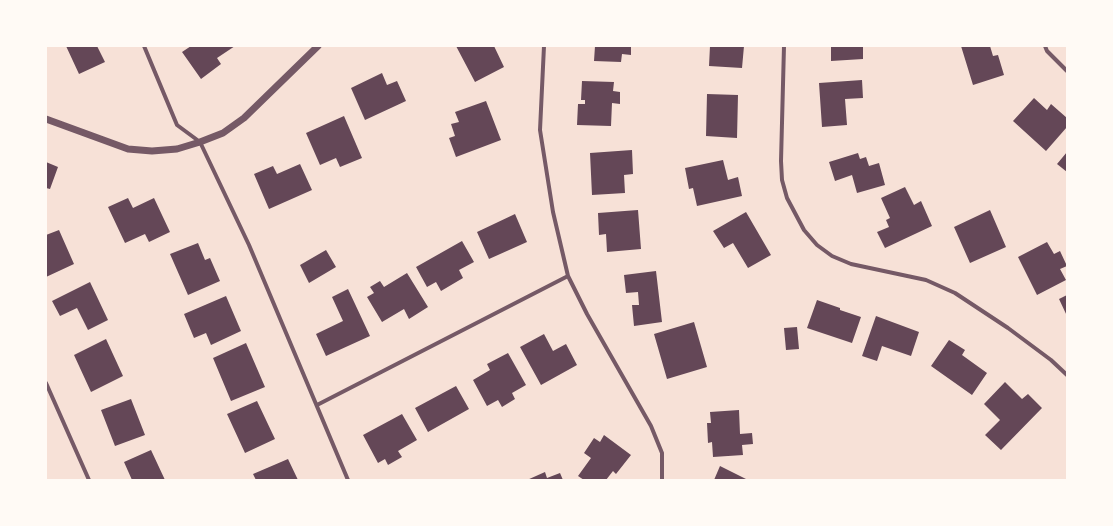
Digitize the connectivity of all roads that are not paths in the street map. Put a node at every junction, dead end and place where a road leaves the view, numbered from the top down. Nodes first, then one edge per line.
1 (144, 46) edge
2 (318, 46) edge
3 (544, 46) edge
4 (784, 46) edge
5 (1045, 46) edge
6 (1067, 71) edge
7 (46, 119) edge
8 (200, 142) junction
9 (568, 276) junction
10 (1067, 375) edge
11 (46, 383) edge
12 (317, 404) junction
13 (89, 480) edge
14 (348, 480) edge
15 (662, 480) edge

1 - 8 street
2 - 8 street
3 - 9 street
4 - 10 street
5 - 6 street
7 - 8 street
8 - 12 street
9 - 12 street
9 - 15 street
11 - 13 street
12 - 14 street

